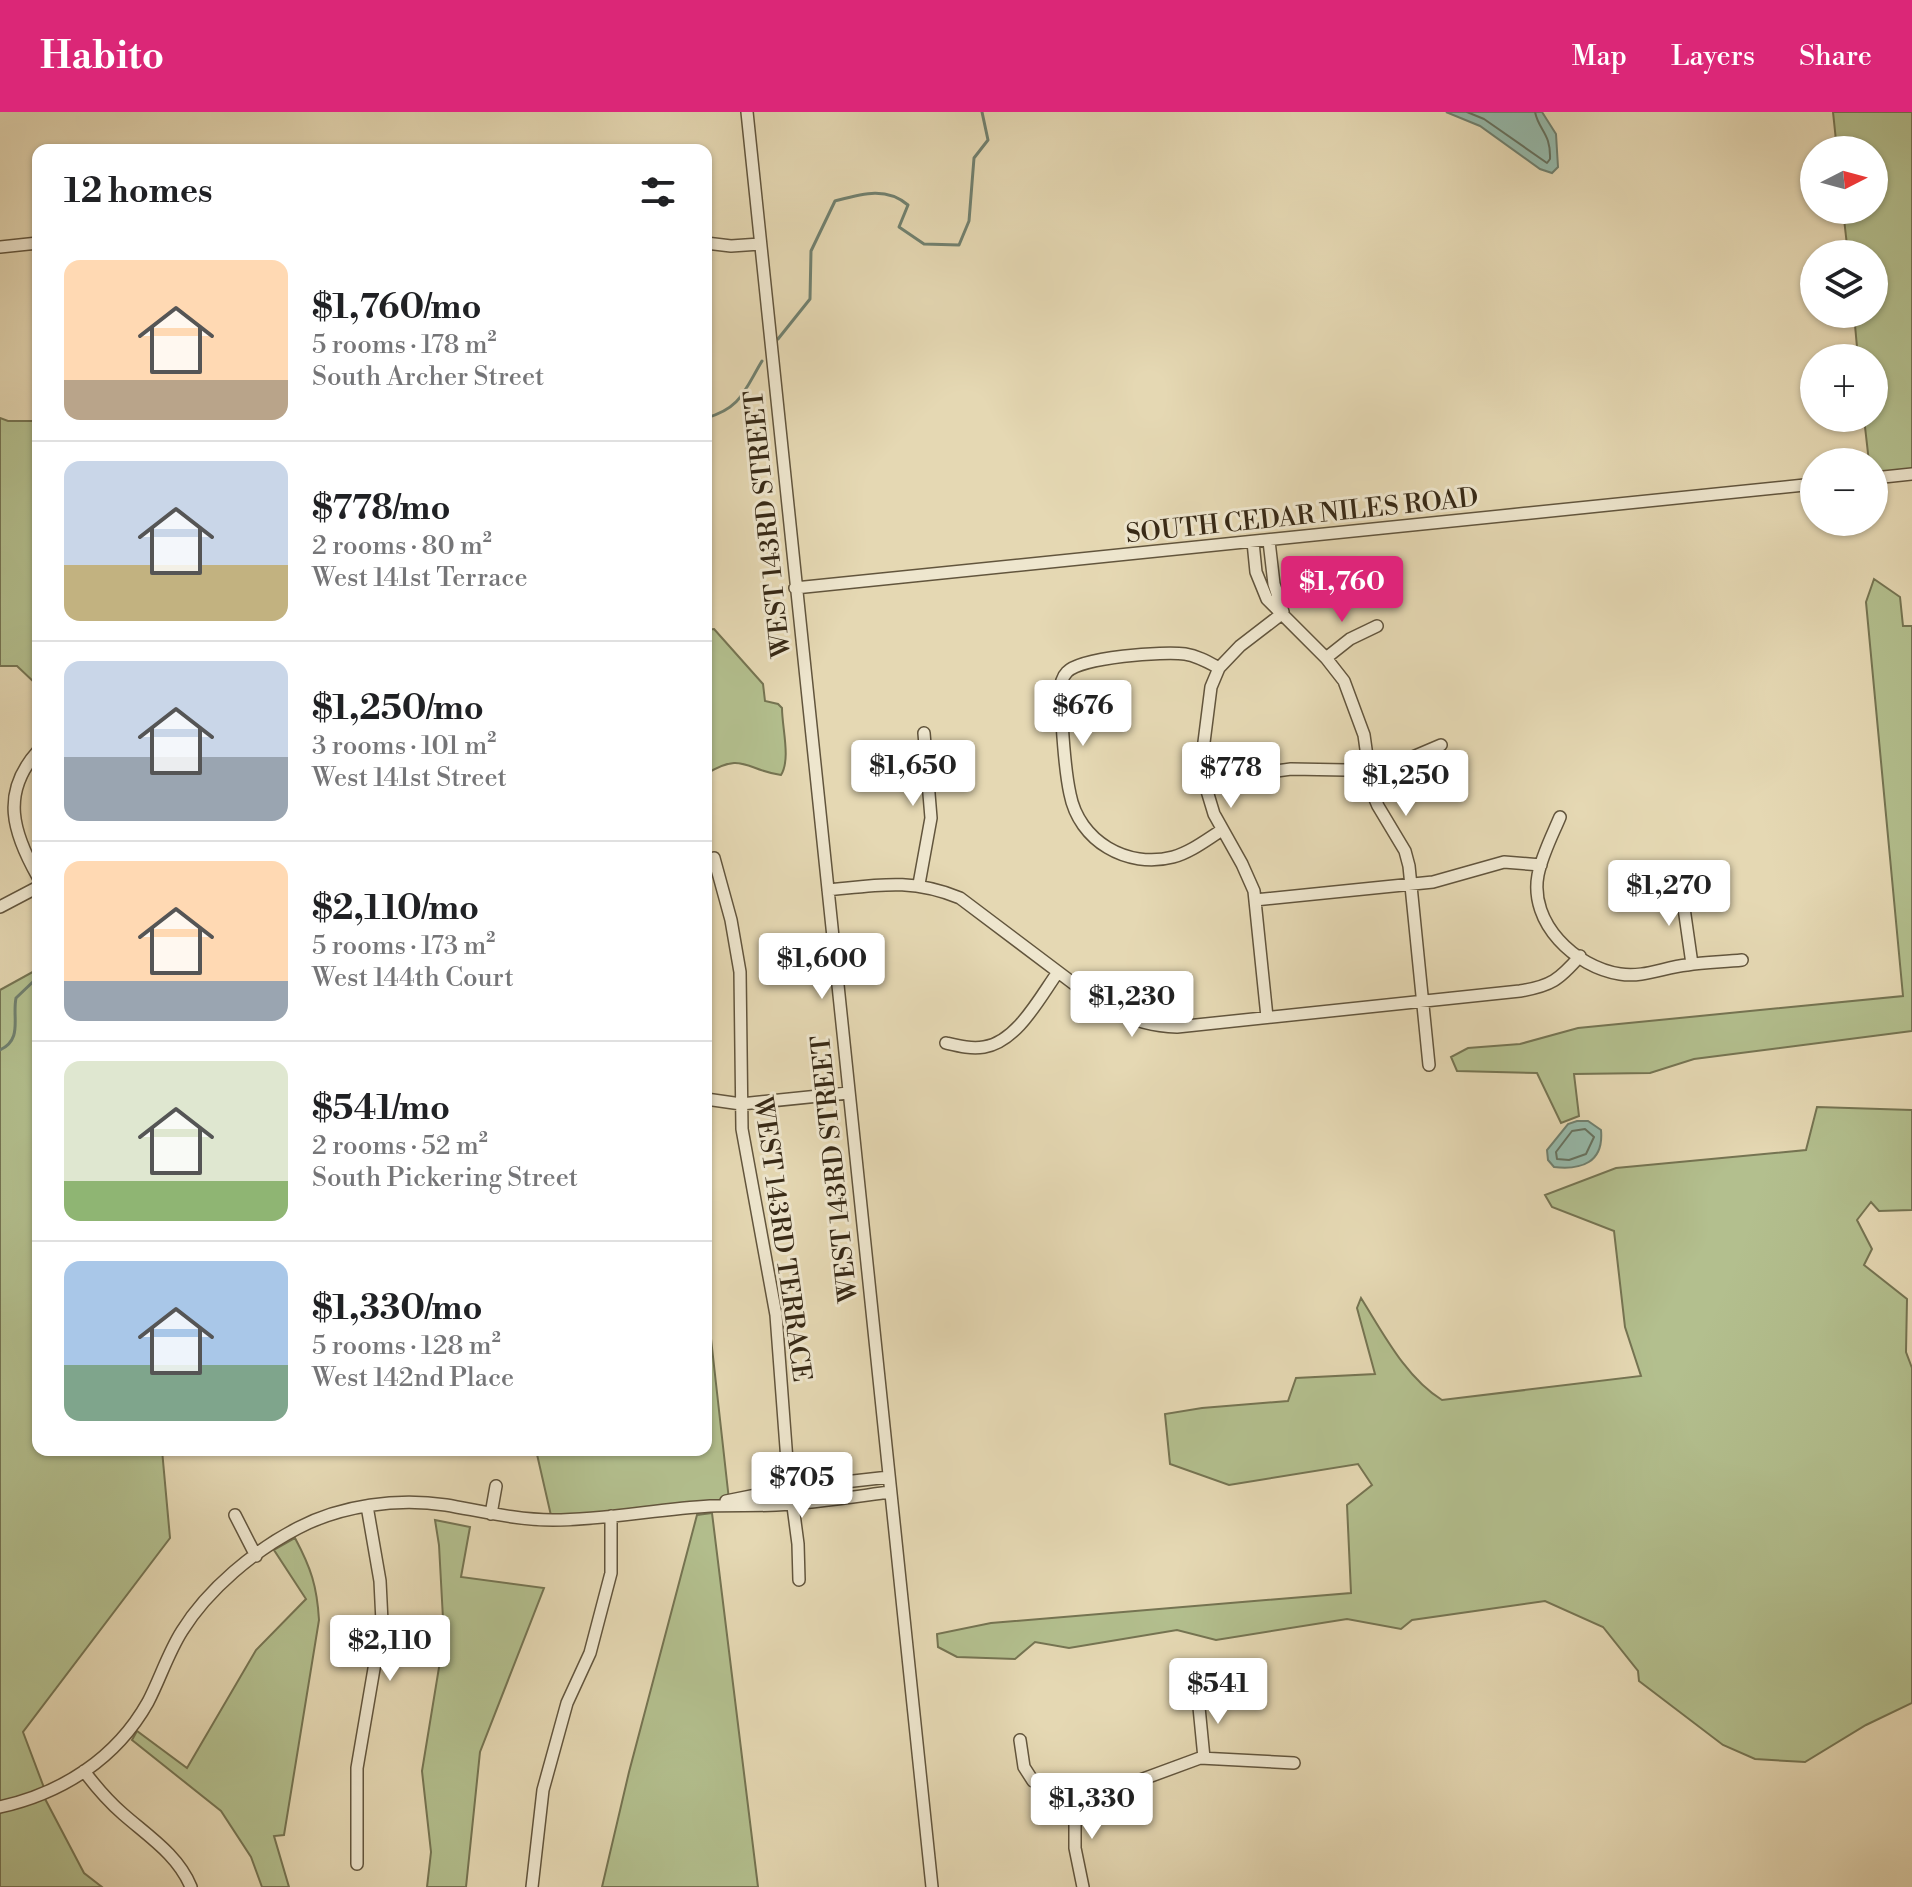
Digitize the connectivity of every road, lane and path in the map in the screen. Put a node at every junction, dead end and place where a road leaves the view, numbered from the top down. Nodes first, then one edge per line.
1 (747, 112) edge
2 (32, 244) edge
3 (712, 244) edge
4 (760, 244) junction
5 (0, 247) edge
6 (1912, 474) edge
7 (1888, 477) edge
8 (1800, 485) edge
9 (1269, 541) junction
10 (1253, 542) junction
11 (795, 588) junction
12 (1283, 613) junction
13 (1377, 626) dead end
14 (1326, 658) junction
15 (1219, 668) junction
16 (924, 733) dead end
17 (1441, 745) dead end
18 (32, 759) edge
19 (1368, 768) junction
20 (1204, 781) junction
21 (1560, 817) dead end
22 (1222, 830) junction
23 (1541, 865) junction
24 (32, 866) edge
25 (712, 866) edge
26 (919, 884) junction
27 (1411, 884) junction
28 (1681, 887) dead end
29 (32, 890) edge
30 (828, 890) junction
31 (1255, 900) junction
32 (4, 903) edge
33 (1580, 956) junction
34 (1742, 960) dead end
35 (1692, 964) junction
36 (1058, 972) junction
37 (1423, 1002) junction
38 (1267, 1017) junction
39 (946, 1043) dead end
40 (1429, 1065) dead end
41 (848, 1093) junction
42 (712, 1100) edge
43 (741, 1104) junction
44 (889, 1477) junction
45 (496, 1486) dead end
46 (791, 1488) junction
47 (890, 1492) junction
48 (793, 1504) junction
49 (367, 1506) junction
50 (710, 1506) junction
51 (491, 1514) junction
52 (235, 1515) dead end
53 (611, 1516) junction
54 (256, 1556) junction
55 (799, 1580) dead end
56 (1198, 1697) dead end
57 (1020, 1740) dead end
58 (1204, 1758) junction
59 (1294, 1763) dead end
60 (84, 1771) junction
61 (1075, 1797) junction
62 (0, 1807) edge
63 (357, 1864) dead end
64 (191, 1887) edge
65 (532, 1887) edge
66 (932, 1887) edge
67 (1083, 1887) edge

1 - 4 street, WEST 143RD STREET
2 - 5 street
3 - 4 street
4 - 11 street, WEST 143RD STREET
6 - 7 street
8 - 9 street, SOUTH CEDAR NILES ROAD
9 - 10 street, SOUTH CEDAR NILES ROAD
9 - 12 street
10 - 11 street, SOUTH CEDAR NILES ROAD
10 - 12 street
11 - 30 street, WEST 143RD STREET
12 - 14 street
12 - 15 street
13 - 14 street
14 - 19 street
15 - 20 street
15 - 22 street
16 - 26 street
17 - 19 street
18 - 24 street
19 - 20 street
19 - 27 street
20 - 22 street
21 - 23 street
22 - 31 street
23 - 27 street
23 - 33 street
25 - 43 street, WEST 143RD TERRACE
26 - 30 street
26 - 36 street
27 - 31 street
27 - 37 street
28 - 35 street
29 - 32 street
30 - 41 street, WEST 143RD STREET
31 - 38 street
33 - 35 street
33 - 37 street
34 - 35 street
36 - 38 street
36 - 39 street
37 - 38 street
37 - 40 street
41 - 43 street
41 - 44 street, WEST 143RD STREET
42 - 43 street
43 - 46 street, WEST 143RD TERRACE
44 - 46 street
44 - 47 street, WEST 143RD STREET
45 - 51 street
46 - 48 street, WEST 143RD TERRACE
46 - 50 street
47 - 48 street
47 - 66 street, WEST 143RD STREET
48 - 50 street
48 - 55 street, WEST 143RD TERRACE
49 - 51 street
49 - 54 street
49 - 63 street
50 - 53 street
51 - 53 street
52 - 54 street
53 - 65 street
54 - 60 street
56 - 58 street
57 - 61 street
58 - 59 street
58 - 61 street
60 - 62 street
60 - 64 street
61 - 67 street

